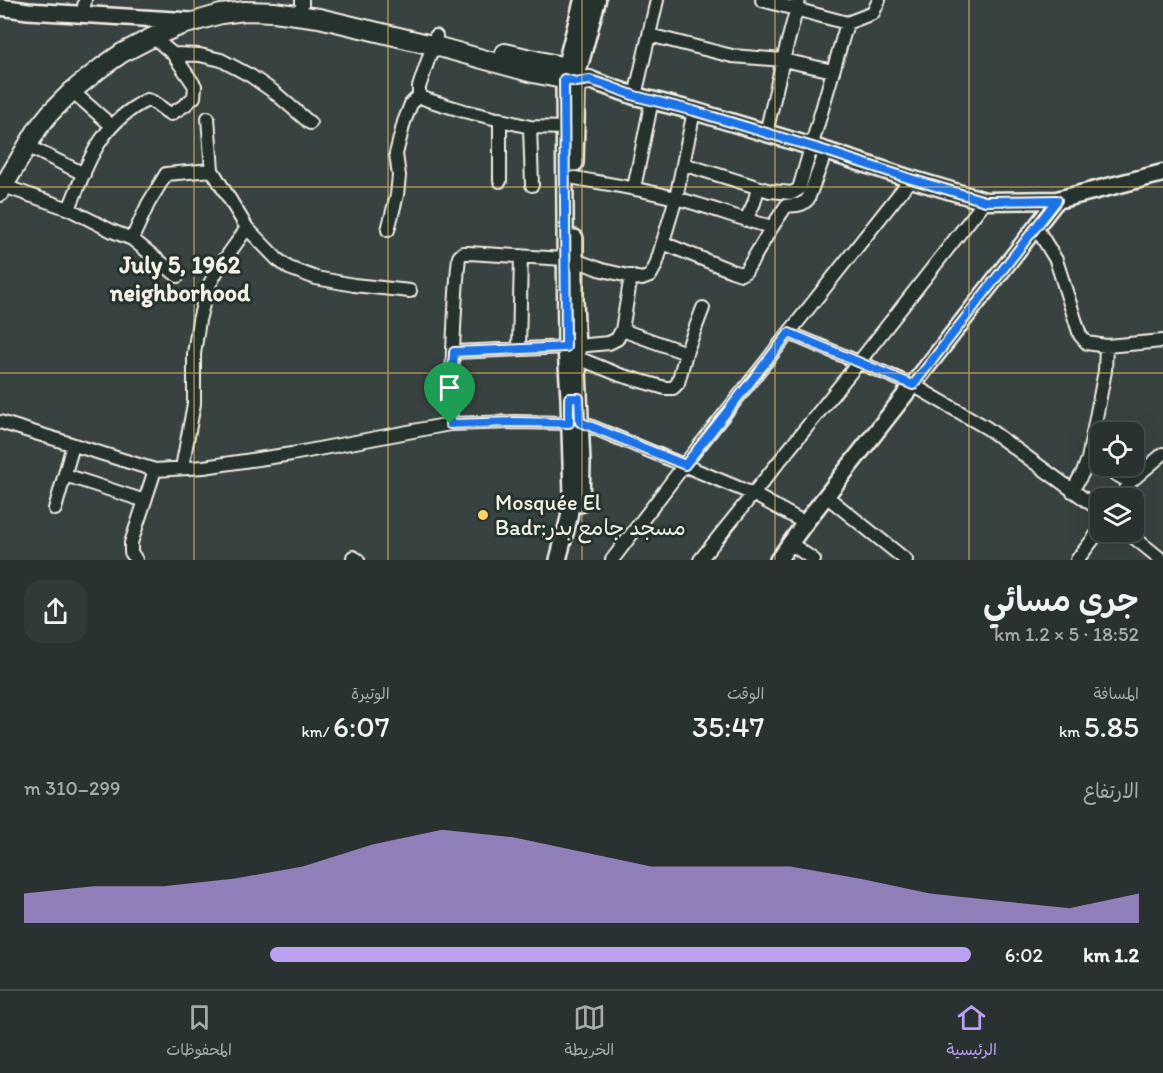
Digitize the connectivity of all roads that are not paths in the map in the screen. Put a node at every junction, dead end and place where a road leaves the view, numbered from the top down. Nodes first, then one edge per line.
1 (583, 0) edge
2 (597, 0) edge
3 (657, 0) edge
4 (762, 0) edge
5 (879, 0) edge
6 (302, 2) edge
7 (798, 4) edge
8 (0, 7) edge
9 (84, 7) edge
10 (168, 19) junction
11 (194, 21) junction
12 (847, 23) junction
13 (649, 35) junction
14 (153, 37) junction
15 (434, 41) junction
16 (173, 54) junction
17 (783, 60) junction
18 (833, 71) junction
19 (575, 76) junction
20 (72, 92) junction
21 (419, 96) junction
22 (635, 96) junction
23 (652, 100) junction
24 (694, 111) junction
25 (208, 118) dead end
26 (500, 119) junction
27 (310, 123) dead end
28 (112, 126) junction
29 (530, 128) junction
30 (565, 128) junction
31 (766, 133) junction
32 (27, 146) junction
33 (819, 149) junction
34 (683, 164) junction
35 (212, 170) junction
36 (1163, 173) edge
37 (84, 174) junction
38 (575, 178) junction
39 (911, 179) junction
40 (500, 181) dead end
41 (1, 182) edge
42 (532, 185) dead end
43 (634, 188) junction
44 (758, 188) junction
45 (676, 198) junction
46 (1057, 200) junction
47 (985, 201) junction
48 (69, 209) junction
49 (746, 220) junction
50 (772, 226) junction
51 (1036, 227) junction
52 (247, 228) junction
53 (388, 230) dead end
54 (132, 238) junction
55 (663, 243) junction
56 (520, 256) junction
57 (570, 260) junction
58 (178, 276) dead end
59 (631, 276) junction
60 (410, 291) dead end
61 (703, 308) dead end
62 (622, 330) junction
63 (789, 333) junction
64 (1163, 341) edge
65 (1106, 346) junction
66 (519, 349) junction
67 (573, 350) junction
68 (454, 352) junction
69 (686, 353) junction
70 (859, 362) junction
71 (913, 385) junction
72 (0, 422) edge
73 (574, 422) junction
74 (450, 424) junction
75 (73, 445) junction
76 (1163, 454) edge
77 (1088, 459) junction
78 (685, 465) junction
79 (182, 468) junction
80 (155, 470) junction
81 (65, 475) junction
82 (1130, 482) junction
83 (1127, 488) edge
84 (1072, 491) junction
85 (753, 494) junction
86 (826, 496) junction
87 (145, 501) junction
88 (1090, 503) edge
89 (55, 509) dead end
90 (805, 523) junction
91 (1091, 542) edge
92 (1140, 542) edge
93 (790, 543) junction
94 (136, 560) edge
95 (558, 560) edge
96 (569, 560) edge
97 (612, 560) edge
98 (700, 560) edge
99 (778, 560) edge
100 (814, 560) edge
101 (906, 560) edge
102 (1077, 560) edge
103 (1162, 560) edge

1 - 19 main road
2 - 19 main road
3 - 13 street
4 - 7 street
5 - 12 street
6 - 10 main road
6 - 15 main road
7 - 12 street
7 - 17 street
8 - 9 street
9 - 10 street
10 - 11 street
10 - 41 main road
11 - 14 main road
11 - 15 main road
12 - 18 street
13 - 17 street
13 - 22 street
14 - 16 street
14 - 20 main road
15 - 19 main road
15 - 21 street
16 - 27 street
16 - 28 street
17 - 18 street
17 - 31 street
18 - 33 street
19 - 22 main road
19 - 30 street
19 - 38 street
20 - 28 street
20 - 32 main road
21 - 26 street
21 - 53 street
22 - 23 main road
23 - 24 main road
23 - 43 street
24 - 31 main road
24 - 34 street
25 - 35 street
26 - 29 street
26 - 40 street
28 - 37 street
29 - 30 street
29 - 42 street
30 - 57 street
31 - 33 main road
32 - 37 street
32 - 41 main road
33 - 39 main road
33 - 44 street
33 - 50 street
34 - 44 street
34 - 45 street
35 - 52 street
35 - 54 street
36 - 46 main road
37 - 48 street
38 - 43 street
38 - 57 street
39 - 47 main road
39 - 63 street
41 - 48 street
43 - 45 street
44 - 49 street
45 - 49 street
45 - 55 street
46 - 47 main road
46 - 51 street
47 - 70 street
48 - 54 street
49 - 50 street
50 - 55 street
51 - 65 street
51 - 71 street
52 - 60 street
52 - 79 street
54 - 58 street
55 - 59 street
56 - 57 street
56 - 66 street
56 - 68 street
57 - 59 street
57 - 67 street
59 - 62 street
61 - 69 street
62 - 67 street
62 - 69 street
63 - 70 street
63 - 78 street
64 - 65 street
65 - 77 street
66 - 67 street
66 - 68 street
67 - 69 street
67 - 73 street
68 - 74 street
70 - 71 street
70 - 85 street
71 - 84 street
71 - 86 street
72 - 75 street
73 - 74 street
73 - 78 street
73 - 95 street
73 - 96 street
74 - 79 street
75 - 80 street
75 - 81 street
76 - 82 street
77 - 82 street
77 - 84 street
78 - 85 street
78 - 97 street
79 - 80 street
80 - 87 street
81 - 87 street
81 - 89 street
82 - 83 street
84 - 88 street
85 - 90 street
85 - 98 street
86 - 90 street
86 - 101 street
87 - 94 street
90 - 93 street
91 - 102 street
92 - 103 street
93 - 99 street
93 - 100 street

